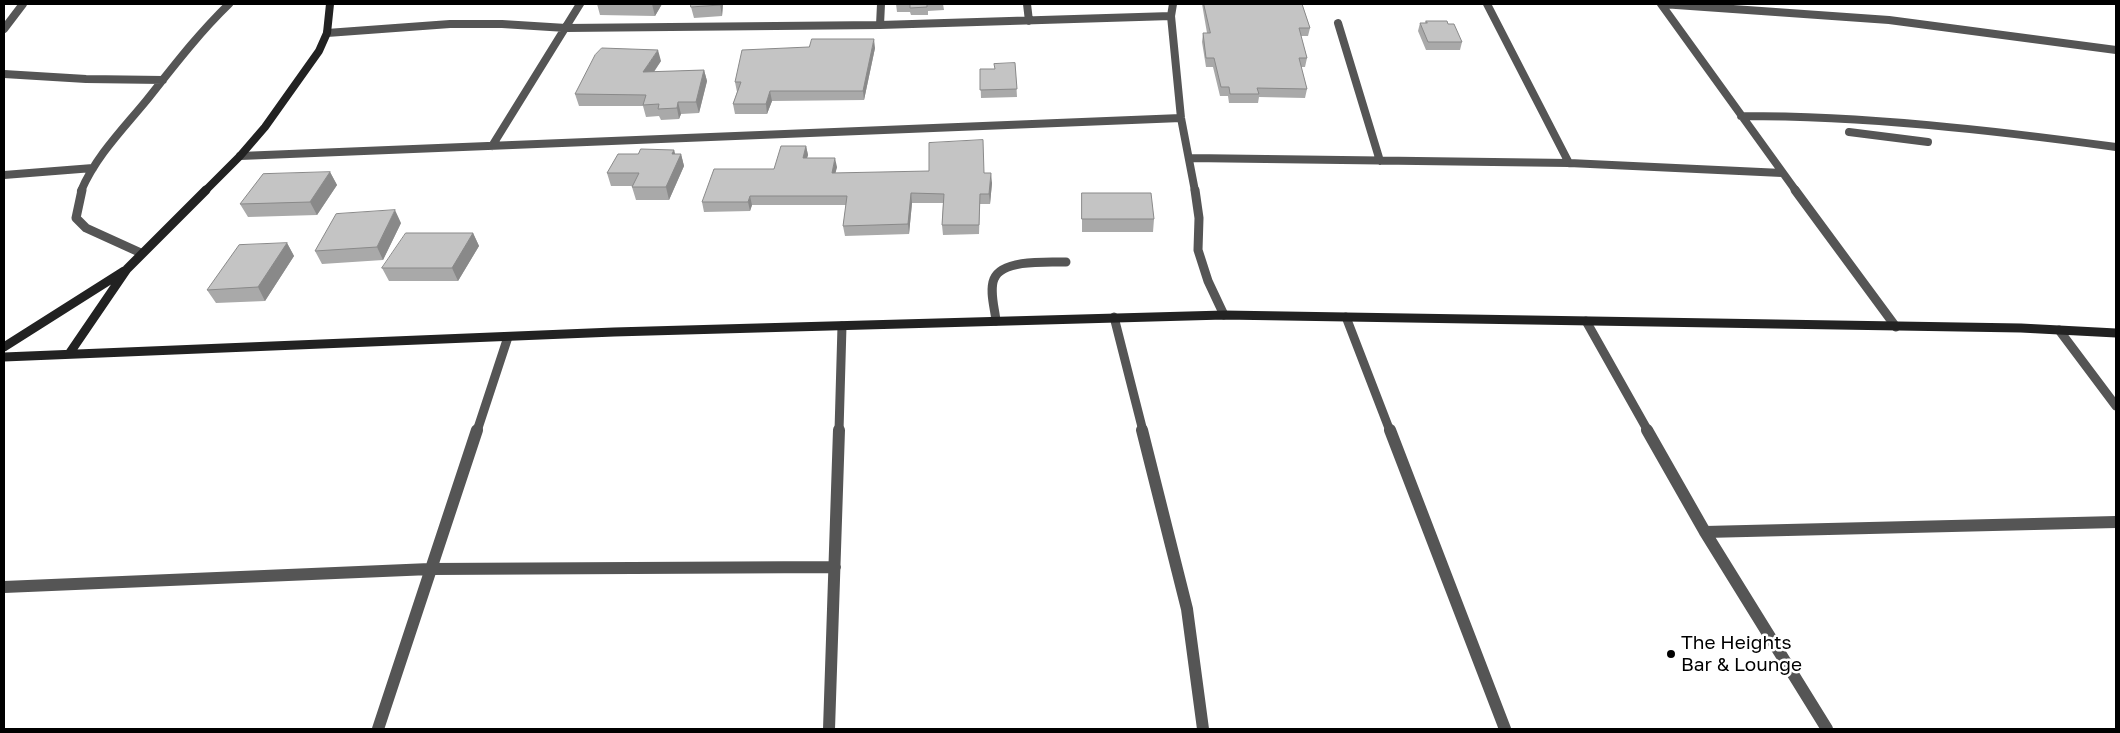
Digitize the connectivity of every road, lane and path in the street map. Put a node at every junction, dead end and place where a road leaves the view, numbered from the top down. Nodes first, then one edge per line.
1 (23, 4) edge
2 (229, 4) edge
3 (330, 4) edge
4 (580, 4) edge
5 (882, 4) edge
6 (1027, 4) edge
7 (1173, 4) edge
8 (1487, 4) edge
9 (1661, 4) edge
10 (1171, 16) junction
11 (1029, 20) junction
12 (1338, 23) dead end
13 (880, 25) junction
14 (566, 28) junction
15 (4, 29) edge
16 (327, 33) junction
17 (2116, 50) edge
18 (4, 74) edge
19 (163, 80) junction
20 (1740, 116) junction
21 (1181, 118) junction
22 (1882, 120) junction
23 (1849, 132) dead end
24 (1894, 136) junction
25 (1928, 142) dead end
26 (492, 146) junction
27 (2116, 147) edge
28 (240, 156) junction
29 (1190, 158) junction
30 (1380, 161) junction
31 (1569, 163) junction
32 (93, 168) junction
33 (1782, 173) junction
34 (4, 175) edge
35 (141, 253) junction
36 (1066, 262) dead end
37 (126, 269) junction
38 (1224, 315) junction
39 (1346, 316) junction
40 (1114, 317) junction
41 (996, 321) junction
42 (1586, 321) junction
43 (842, 326) junction
44 (1896, 326) junction
45 (2059, 330) junction
46 (2116, 334) edge
47 (508, 336) junction
48 (4, 347) edge
49 (69, 354) junction
50 (4, 357) edge
51 (2116, 406) edge
52 (2116, 522) edge
53 (1705, 532) junction
54 (835, 568) junction
55 (430, 569) junction
56 (4, 587) edge
57 (378, 729) edge
58 (830, 729) edge
59 (1203, 729) edge
60 (1505, 729) edge
61 (1827, 729) edge

1 - 15 street
2 - 19 street
3 - 16 street
4 - 14 street
5 - 13 street
6 - 11 street
7 - 10 street
8 - 31 street
9 - 17 street
9 - 20 street
10 - 11 street
10 - 21 street
11 - 13 street
12 - 30 street
13 - 14 street
14 - 16 street
14 - 26 street
16 - 28 street
18 - 19 street
19 - 32 street
20 - 22 street
20 - 33 street
21 - 26 street
21 - 29 street
22 - 24 street
22 - 27 street
23 - 24 street
24 - 25 street
26 - 28 street
28 - 35 street
29 - 30 street
29 - 38 street
30 - 31 street
31 - 33 street
32 - 34 street
32 - 35 street
33 - 44 street
35 - 37 street
36 - 41 street
37 - 48 street
37 - 49 street
38 - 39 street
38 - 40 street
39 - 42 street
39 - 60 street
40 - 41 street
40 - 59 street
41 - 43 street
42 - 44 street
42 - 53 street
43 - 47 street
43 - 54 street
44 - 45 street
45 - 46 street
45 - 51 street
47 - 49 street
47 - 55 street
49 - 50 street
52 - 53 street
53 - 61 street
54 - 55 street
54 - 58 street
55 - 56 street
55 - 57 street

